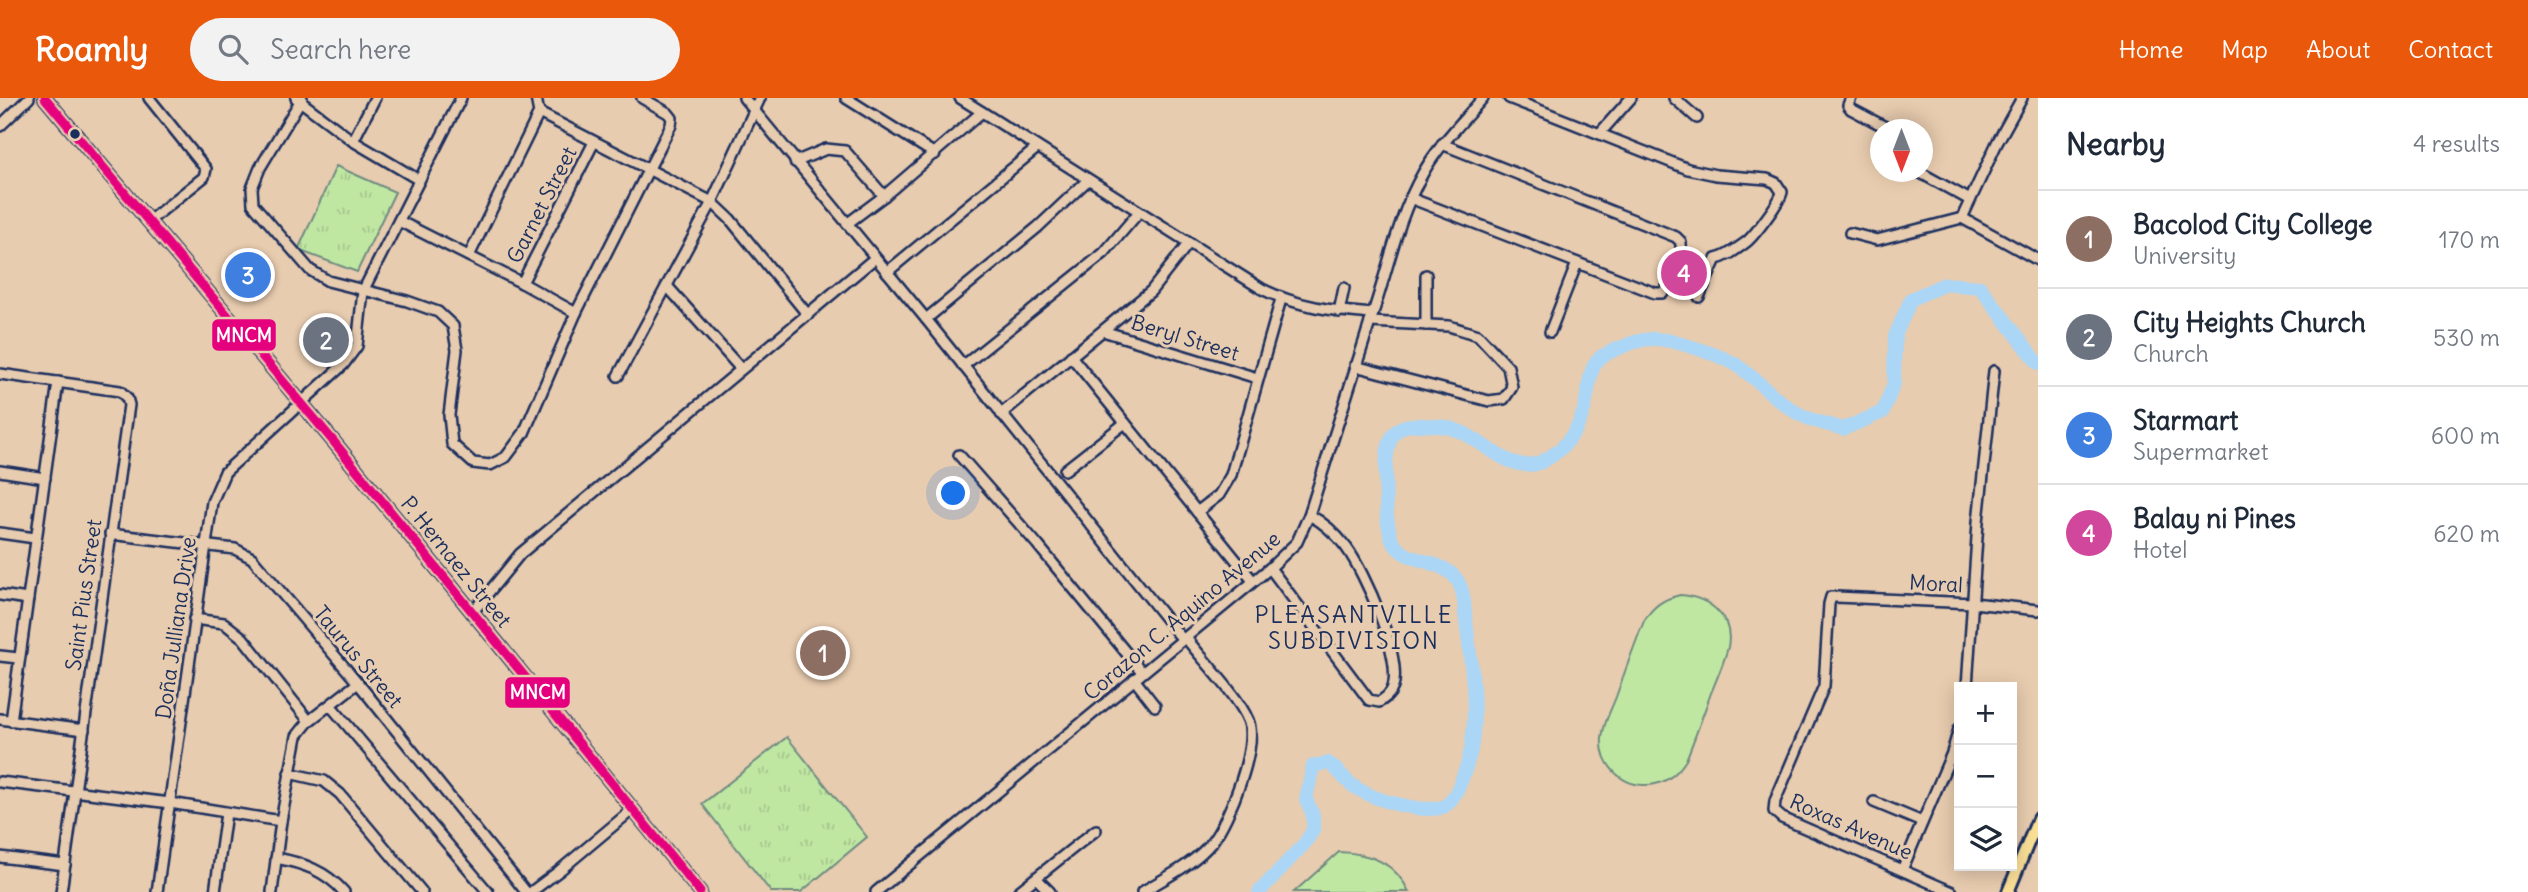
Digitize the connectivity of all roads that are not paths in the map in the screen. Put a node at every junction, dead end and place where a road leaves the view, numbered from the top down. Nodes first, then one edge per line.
1 (29, 98) edge
2 (44, 98) edge
3 (149, 98) edge
4 (375, 98) edge
5 (461, 98) edge
6 (536, 98) edge
7 (642, 98) edge
8 (744, 98) edge
9 (761, 98) edge
10 (846, 98) edge
11 (960, 98) edge
12 (1483, 98) edge
13 (1508, 98) edge
14 (1631, 98) edge
15 (1674, 98) edge
16 (1851, 98) edge
17 (2022, 98) edge
18 (300, 99) edge
19 (753, 111) junction
20 (982, 112) junction
21 (540, 113) junction
22 (1697, 118) dead end
23 (1870, 119) edge
24 (0, 126) edge
25 (1601, 133) junction
26 (353, 141) junction
27 (594, 142) junction
28 (1442, 145) junction
29 (1037, 148) junction
30 (935, 154) junction
31 (795, 162) junction
32 (649, 172) junction
33 (419, 180) junction
34 (1088, 180) junction
35 (1933, 180) edge
36 (884, 196) junction
37 (1410, 198) junction
38 (1970, 200) junction
39 (712, 202) junction
40 (1139, 212) junction
41 (1962, 218) junction
42 (399, 221) junction
43 (149, 222) junction
44 (848, 223) junction
45 (1850, 233) dead end
46 (1188, 244) junction
47 (469, 256) junction
48 (875, 258) junction
49 (2038, 260) edge
50 (1577, 263) junction
51 (887, 272) junction
52 (1426, 275) dead end
53 (522, 283) junction
54 (667, 286) junction
55 (1344, 288) dead end
56 (363, 291) junction
57 (1699, 297) dead end
58 (1281, 299) junction
59 (1339, 312) junction
60 (576, 313) junction
61 (808, 314) junction
62 (1371, 318) junction
63 (926, 319) junction
64 (1426, 325) junction
65 (1103, 331) junction
66 (1550, 332) dead end
67 (1071, 356) junction
68 (963, 366) junction
69 (1355, 366) junction
70 (741, 369) junction
71 (1994, 371) dead end
72 (0, 374) edge
73 (618, 376) dead end
74 (1258, 378) junction
75 (58, 382) junction
76 (302, 404) junction
77 (1001, 414) junction
78 (1125, 423) junction
79 (959, 455) dead end
80 (1065, 470) dead end
81 (0, 471) edge
82 (45, 478) junction
83 (1197, 512) junction
84 (1309, 515) junction
85 (0, 533) edge
86 (110, 534) junction
87 (35, 538) junction
88 (205, 544) junction
89 (1270, 568) junction
90 (1252, 581) junction
91 (0, 595) edge
92 (28, 599) junction
93 (1973, 603) junction
94 (2038, 610) edge
95 (472, 612) junction
96 (194, 619) junction
97 (1184, 639) junction
98 (0, 656) edge
99 (18, 658) junction
100 (1142, 672) junction
101 (1133, 679) junction
102 (1967, 682) edge
103 (358, 683) junction
104 (331, 706) junction
105 (1155, 706) dead end
106 (0, 719) edge
107 (11, 720) junction
108 (309, 721) junction
109 (84, 730) junction
110 (1954, 745) edge
111 (289, 773) junction
112 (0, 782) edge
113 (76, 791) junction
114 (1874, 802) dead end
115 (170, 803) junction
116 (632, 810) junction
117 (1773, 811) joint
118 (226, 813) junction
119 (2038, 819) edge
120 (281, 821) junction
121 (1922, 822) junction
122 (1096, 830) dead end
123 (0, 857) edge
124 (276, 858) junction
125 (65, 865) junction
126 (1902, 870) junction
127 (1037, 878) junction
128 (61, 892) edge
129 (157, 892) edge
130 (215, 892) edge
131 (272, 892) edge
132 (344, 892) edge
133 (422, 892) edge
134 (488, 892) edge
135 (528, 892) edge
136 (700, 892) edge
137 (876, 892) edge
138 (1018, 892) edge
139 (1050, 892) edge
140 (1142, 892) edge
141 (1952, 892) edge
142 (2008, 892) edge

1 - 24 street
2 - 43 main road, P. Hernaez Street
3 - 43 street
4 - 26 street
5 - 33 street
6 - 21 street
7 - 32 street
8 - 19 street
9 - 19 street
10 - 30 street
11 - 20 street
12 - 28 street, Corazon C. Aquino Avenue
13 - 25 street
14 - 25 street
15 - 22 street
16 - 23 street
17 - 38 street
18 - 26 street
18 - 56 street
19 - 31 street
19 - 39 street
20 - 29 street
20 - 30 street
21 - 27 street
21 - 47 street
25 - 57 street
26 - 33 street
27 - 32 street
27 - 53 street, Garnet Street
28 - 37 street, Corazon C. Aquino Avenue
28 - 50 street
29 - 34 street
29 - 51 street
30 - 36 street
31 - 36 street
31 - 44 street
32 - 39 street
32 - 60 street
33 - 42 street
34 - 40 street
34 - 63 street
35 - 38 street
36 - 44 street
37 - 50 street
37 - 62 street, Corazon C. Aquino Avenue
38 - 41 street
39 - 54 street
39 - 61 street
40 - 46 street
40 - 68 street
41 - 45 street
41 - 49 street
42 - 47 street
42 - 56 street
43 - 76 main road, P. Hernaez Street
44 - 48 street
46 - 58 street
46 - 65 street
47 - 53 street
48 - 51 street
48 - 61 street
50 - 66 street
51 - 63 street
52 - 64 street
53 - 60 street
54 - 70 street
54 - 73 street
55 - 59 street
56 - 60 street
56 - 76 street, Doña Julliana Drive
58 - 59 street
58 - 74 street
59 - 62 street
61 - 70 street
62 - 64 street
62 - 69 street, Corazon C. Aquino Avenue
63 - 68 street
64 - 69 street
65 - 67 street
65 - 74 street, Beryl Street
67 - 77 street
67 - 78 street
68 - 77 street
69 - 84 street, Corazon C. Aquino Avenue
70 - 95 street
71 - 93 street
72 - 75 street
74 - 83 street
75 - 82 street
75 - 86 street, Saint Pius Street
76 - 88 street, Doña Julliana Drive
76 - 95 main road, P. Hernaez Street
77 - 97 street
78 - 80 street
78 - 83 street
79 - 100 street
81 - 82 street
82 - 87 street
83 - 90 street
84 - 89 street, Corazon C. Aquino Avenue
84 - 89 street
85 - 87 street
86 - 88 street, Taurus Street
86 - 109 street, Saint Pius Street
87 - 92 street
88 - 96 street, Doña Julliana Drive
88 - 103 street, Taurus Street
89 - 90 street, Corazon C. Aquino Avenue
90 - 97 street, Corazon C. Aquino Avenue
91 - 92 street
92 - 99 street
93 - 94 street, Moral
93 - 102 street
93 - 117 street, Moral
95 - 116 main road, P. Hernaez Street
96 - 108 street
96 - 115 street, Doña Julliana Drive
97 - 100 street, Corazon C. Aquino Avenue
97 - 140 street
98 - 99 street
99 - 107 street
100 - 101 street, Corazon C. Aquino Avenue
101 - 105 street
101 - 137 street, Corazon C. Aquino Avenue
103 - 104 street
103 - 135 street, Taurus Street
104 - 108 street
104 - 134 street
106 - 107 street
107 - 109 street
108 - 111 street
109 - 113 street, Saint Pius Street
110 - 121 street
111 - 120 street
111 - 133 street
112 - 113 street
113 - 115 street
113 - 125 street, Saint Pius Street
114 - 121 street
115 - 118 street
115 - 129 street, Doña Julliana Drive
116 - 135 street
116 - 136 main road, P. Hernaez Street
117 - 126 street, Roxas Avenue
118 - 120 street
118 - 130 street
119 - 142 main road
120 - 124 street
121 - 126 street
122 - 127 street
123 - 125 street
124 - 131 street
124 - 132 street
125 - 128 street, Saint Pius Street
126 - 141 street, Roxas Avenue
127 - 138 street
127 - 139 street

